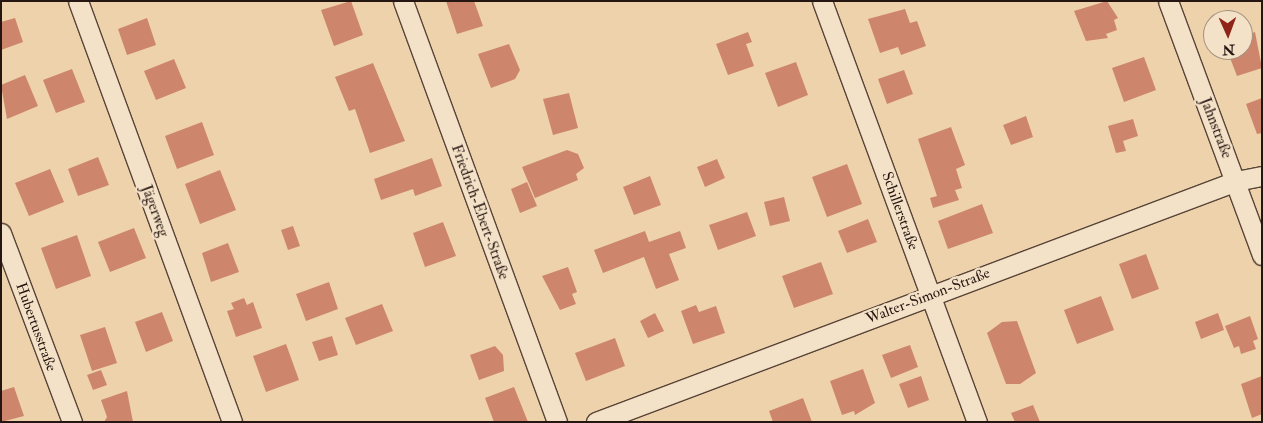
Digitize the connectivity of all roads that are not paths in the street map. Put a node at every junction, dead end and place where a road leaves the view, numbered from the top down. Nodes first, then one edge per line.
1 (78, 1) edge
2 (403, 1) edge
3 (822, 1) edge
4 (1168, 1) edge
5 (1262, 176) edge
6 (1236, 181) junction
7 (1, 233) edge
8 (1262, 255) edge
9 (931, 294) junction
10 (72, 422) edge
11 (232, 422) edge
12 (557, 422) edge
13 (596, 422) edge
14 (977, 422) edge

1 - 11 street, Jägerweg
2 - 12 street, Friedrich-Ebert-Straße
3 - 9 street, Schillerstraße
4 - 6 street, Jahnstraße
5 - 6 street, Walter-Simon-Straße
6 - 8 street, Jahnstraße
6 - 9 street, Walter-Simon-Straße
7 - 10 street, Hubertusstraße
9 - 13 street, Walter-Simon-Straße
9 - 14 street, Schillerstraße

